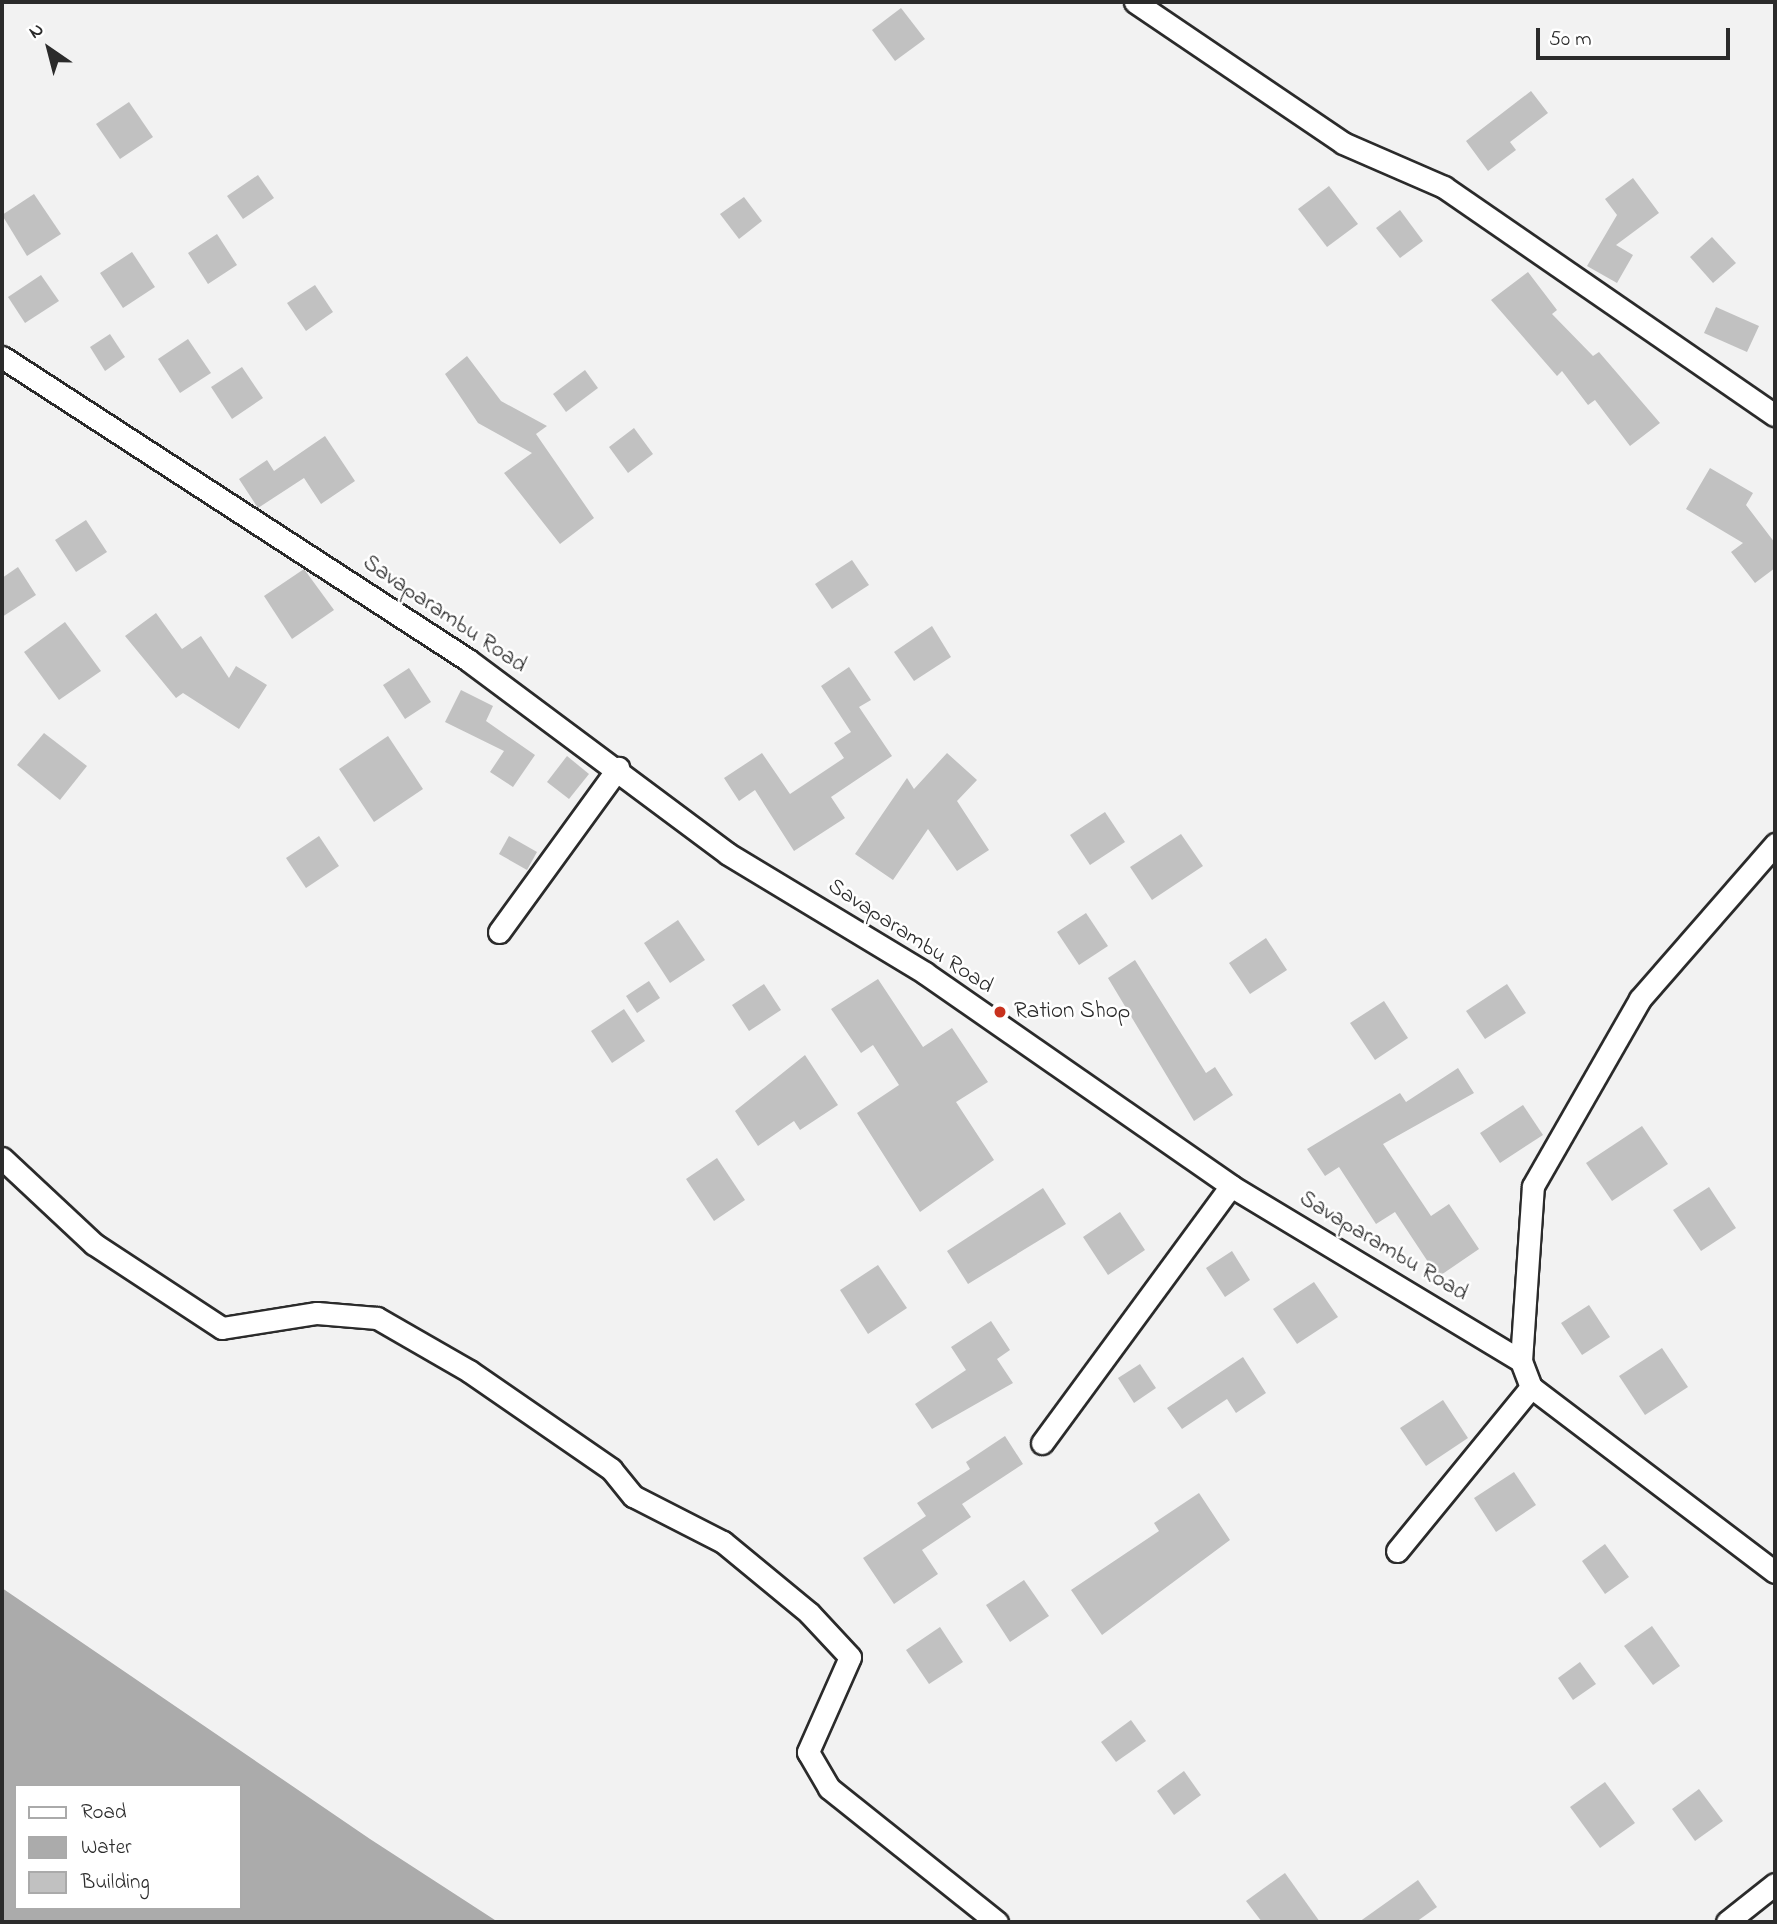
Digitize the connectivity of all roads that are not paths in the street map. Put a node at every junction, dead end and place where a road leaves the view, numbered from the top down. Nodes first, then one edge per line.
1 (1135, 2) edge
2 (2, 357) edge
3 (1775, 415) edge
4 (618, 768) junction
5 (1775, 844) edge
6 (499, 932) dead end
7 (2, 1158) edge
8 (1231, 1186) junction
9 (1521, 1361) junction
10 (1531, 1387) junction
11 (1042, 1443) dead end
12 (1397, 1551) dead end
13 (1775, 1572) edge
14 (1775, 1884) edge
15 (998, 1922) edge
16 (1727, 1922) edge

1 - 3 street
2 - 4 street, Savaparambu Road
4 - 6 street
4 - 8 street, Savaparambu Road
5 - 9 street
7 - 15 street
8 - 9 street, Savaparambu Road
8 - 11 street
9 - 10 street
10 - 12 street
10 - 13 street
14 - 16 street

